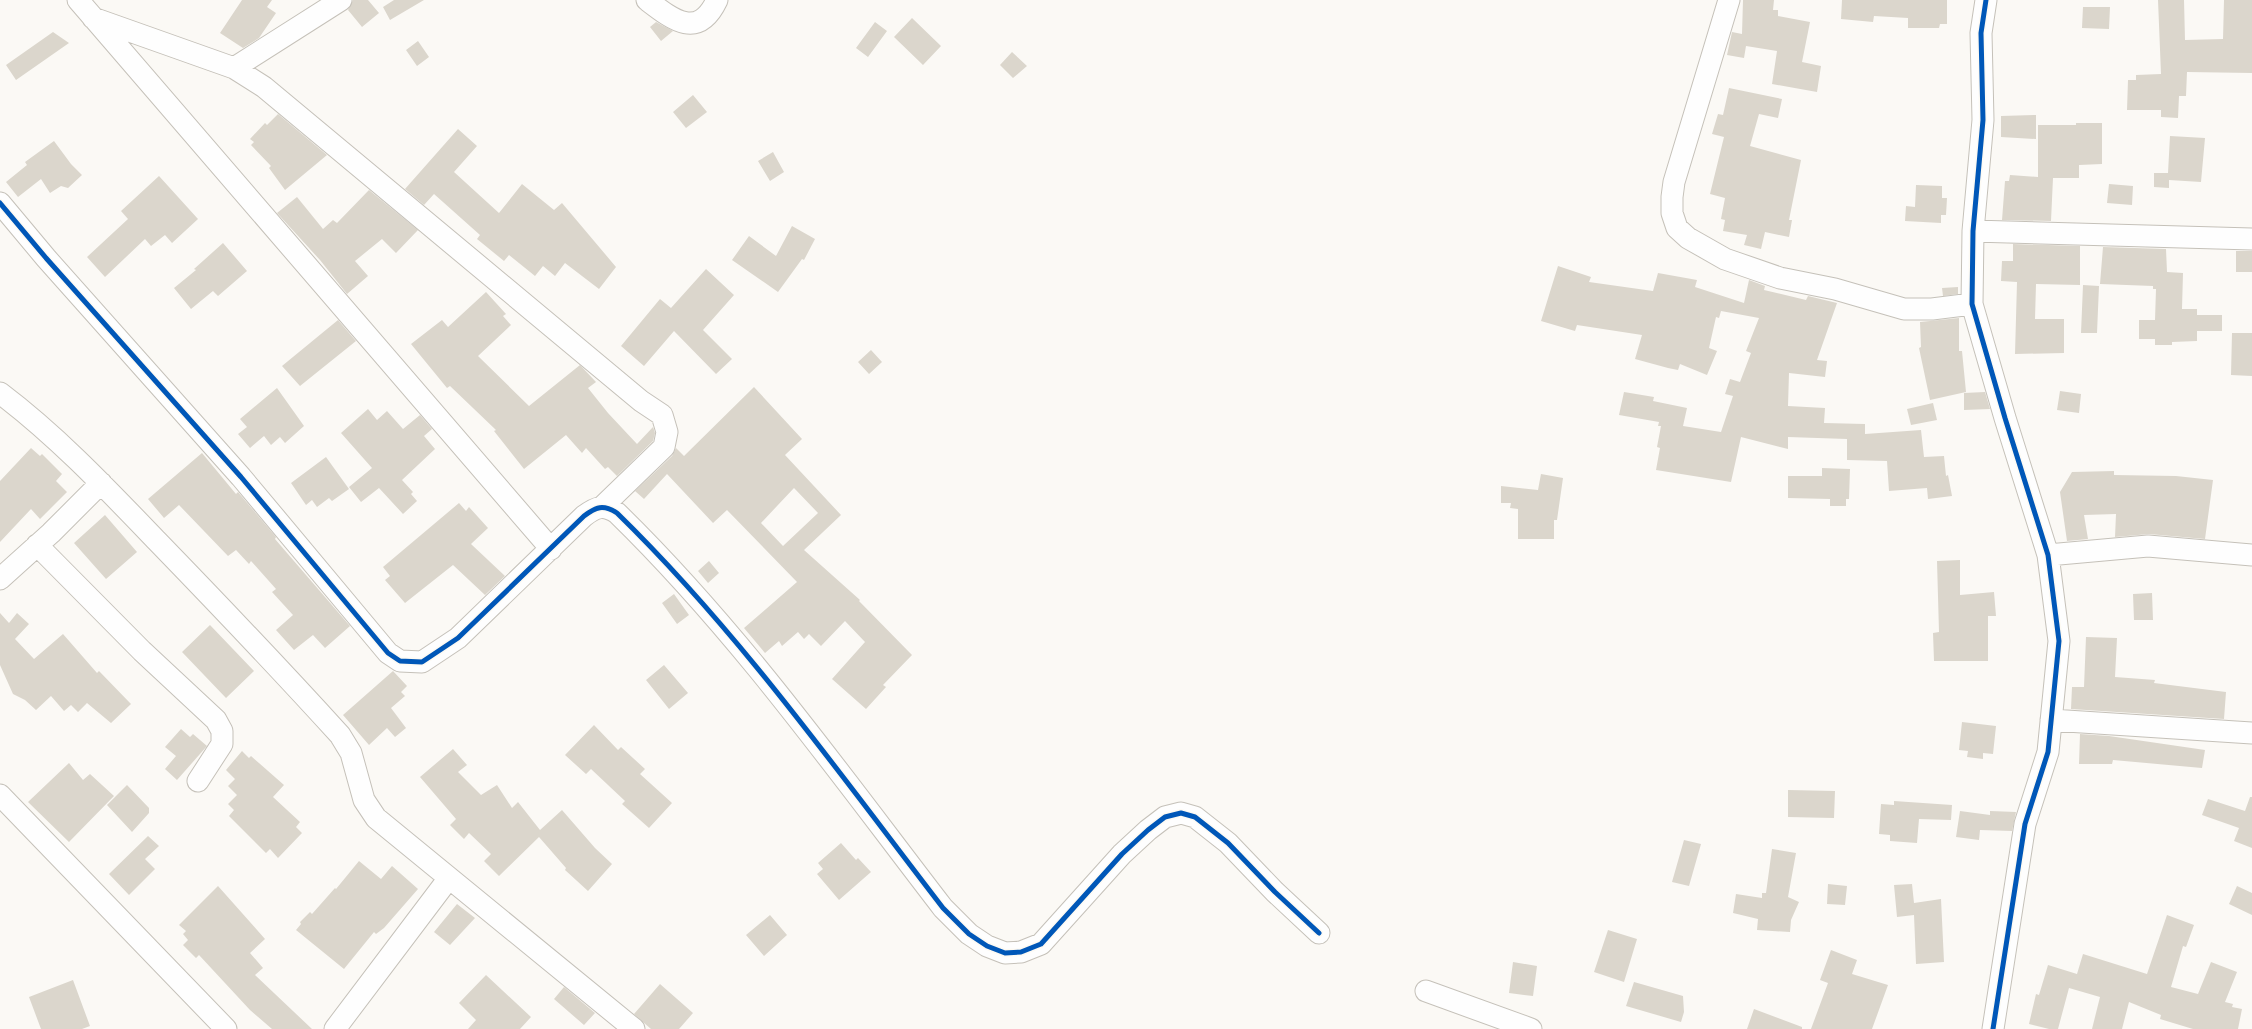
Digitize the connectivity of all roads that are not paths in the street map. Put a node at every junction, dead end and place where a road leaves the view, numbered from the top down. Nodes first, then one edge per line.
1 (78, 0) edge
2 (341, 0) edge
3 (647, 0) edge
4 (717, 0) edge
5 (1729, 0) edge
6 (1986, 0) edge
7 (94, 18) junction
8 (234, 68) junction
9 (0, 203) edge
10 (1973, 231) junction
11 (2252, 238) edge
12 (1972, 304) junction
13 (0, 393) edge
14 (101, 483) junction
15 (603, 506) junction
16 (38, 545) junction
17 (551, 549) junction
18 (2048, 555) junction
19 (2252, 555) edge
20 (0, 579) edge
21 (2051, 720) junction
22 (2252, 734) edge
23 (198, 781) dead end
24 (0, 795) edge
25 (448, 878) junction
26 (1319, 933) dead end
27 (1426, 991) dead end
28 (226, 1029) edge
29 (335, 1029) edge
30 (634, 1029) edge
31 (1530, 1029) edge
32 (1993, 1029) edge

1 - 7 street
2 - 8 street
3 - 4 street
5 - 12 street
6 - 10 street
7 - 8 street
7 - 17 street
8 - 15 street
9 - 17 street
10 - 11 street
10 - 12 street
12 - 18 street
13 - 14 street
14 - 16 street
14 - 25 street
15 - 17 street
15 - 26 street
16 - 20 street
16 - 23 street
18 - 19 street
18 - 21 street
21 - 22 street
21 - 32 street
24 - 28 street
25 - 29 street
25 - 30 street
27 - 31 street

